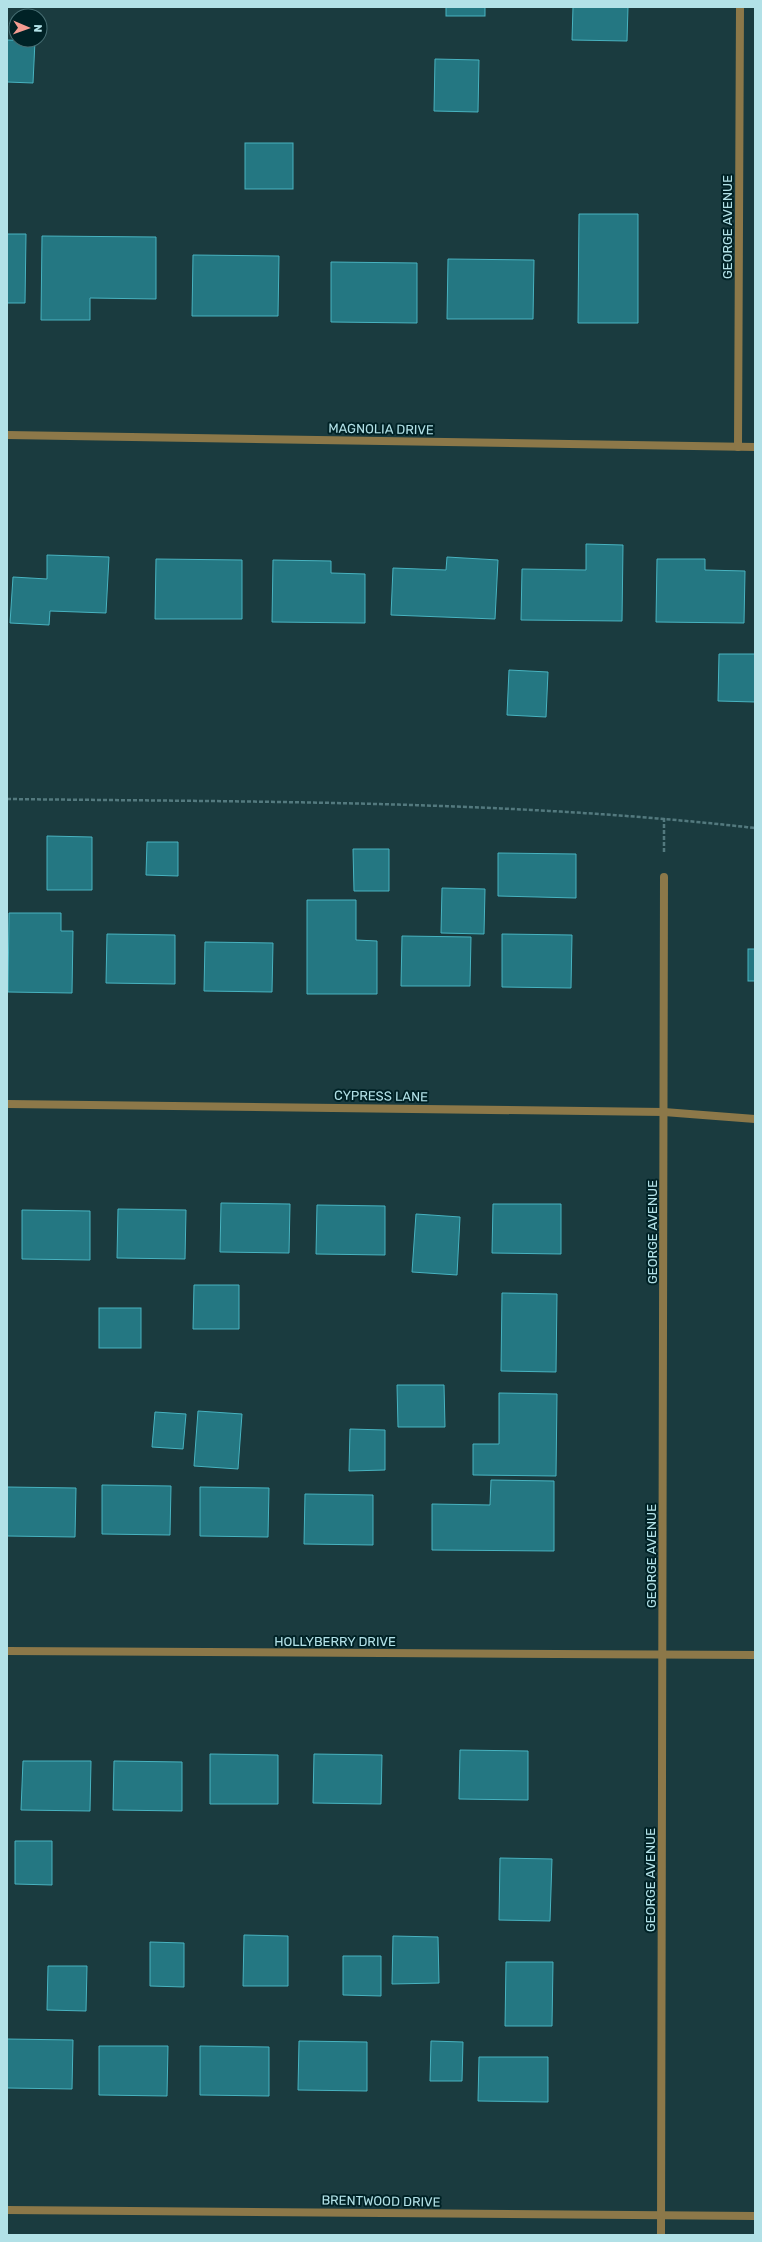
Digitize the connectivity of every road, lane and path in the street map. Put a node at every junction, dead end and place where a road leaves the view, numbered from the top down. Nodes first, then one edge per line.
1 (740, 7) edge
2 (7, 435) edge
3 (738, 447) junction
4 (755, 447) edge
5 (7, 799) edge
6 (664, 818) junction
7 (755, 828) edge
8 (664, 877) joint
9 (7, 1104) edge
10 (664, 1112) junction
11 (755, 1119) edge
12 (7, 1651) edge
13 (663, 1655) junction
14 (755, 1656) edge
15 (7, 2210) edge
16 (661, 2216) junction
17 (755, 2216) edge
18 (661, 2235) edge

1 - 3 street, GEORGE AVENUE
2 - 3 street, MAGNOLIA DRIVE
3 - 4 street, MAGNOLIA DRIVE
5 - 6 path
6 - 7 path
6 - 8 path
8 - 10 street, GEORGE AVENUE
9 - 10 street, CYPRESS LANE
10 - 11 street, CYPRESS LANE
10 - 13 street, GEORGE AVENUE
12 - 13 street, HOLLYBERRY DRIVE
13 - 14 street, HOLLYBERRY DRIVE
13 - 16 street, GEORGE AVENUE
15 - 16 street, BRENTWOOD DRIVE
16 - 17 street, BRENTWOOD DRIVE
16 - 18 street, GEORGE AVENUE

